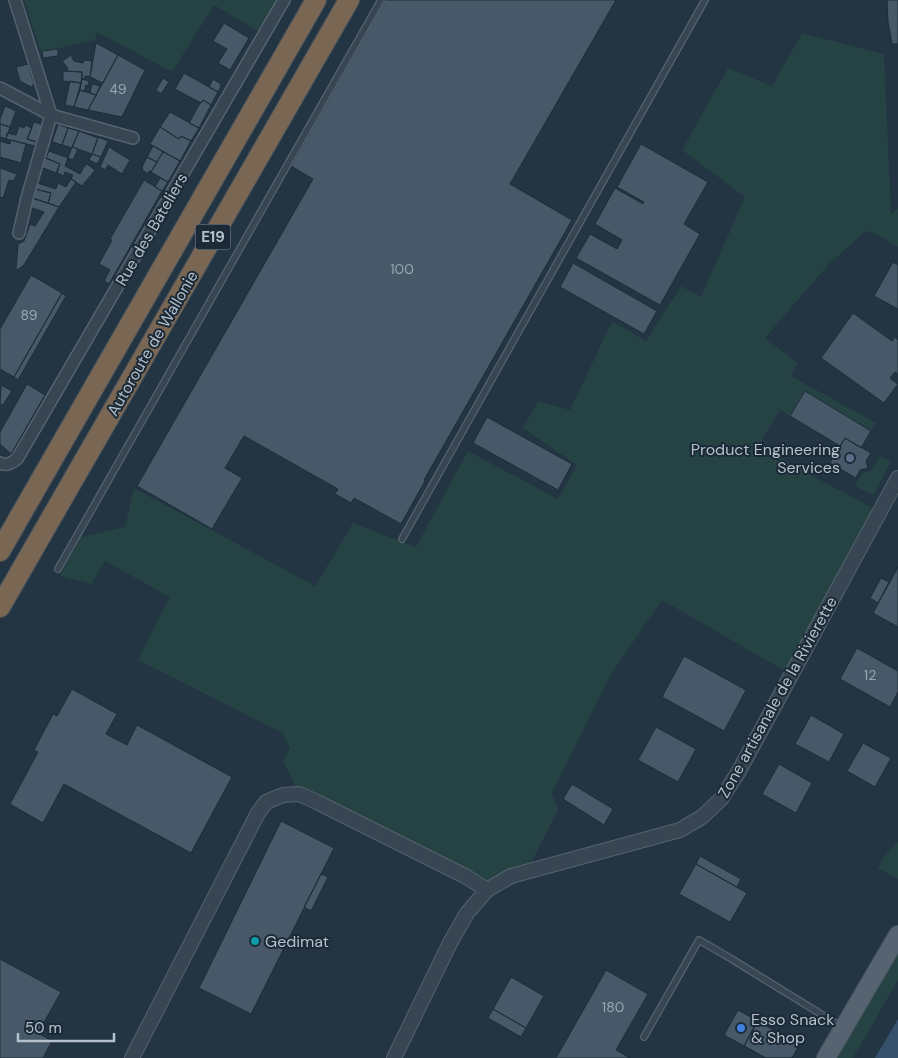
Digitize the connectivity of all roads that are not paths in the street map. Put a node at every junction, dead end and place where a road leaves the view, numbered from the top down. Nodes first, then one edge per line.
1 (15, 0) edge
2 (284, 0) edge
3 (316, 0) edge
4 (349, 0) edge
5 (381, 0) edge
6 (705, 0) edge
7 (0, 88) edge
8 (51, 115) junction
9 (133, 138) dead end
10 (19, 233) dead end
11 (0, 463) edge
12 (898, 478) edge
13 (402, 539) dead end
14 (0, 551) edge
15 (58, 569) dead end
16 (0, 607) edge
17 (487, 890) junction
18 (898, 935) edge
19 (844, 1028) junction
20 (644, 1037) dead end
21 (132, 1058) edge
22 (394, 1058) edge
23 (826, 1058) edge

1 - 8 street
2 - 11 street, Rue des Bateliers
3 - 14 highway, Autoroute de Wallonie / E19
4 - 16 highway, Autoroute de Wallonie / E19
5 - 15 lane
6 - 13 lane
7 - 8 street
8 - 9 street
8 - 10 street
12 - 17 street, Zone artisanale de la Rivierette
17 - 21 street
17 - 22 street, Zone artisanale de la Rivierette
18 - 19 main road
19 - 20 lane
19 - 23 main road

